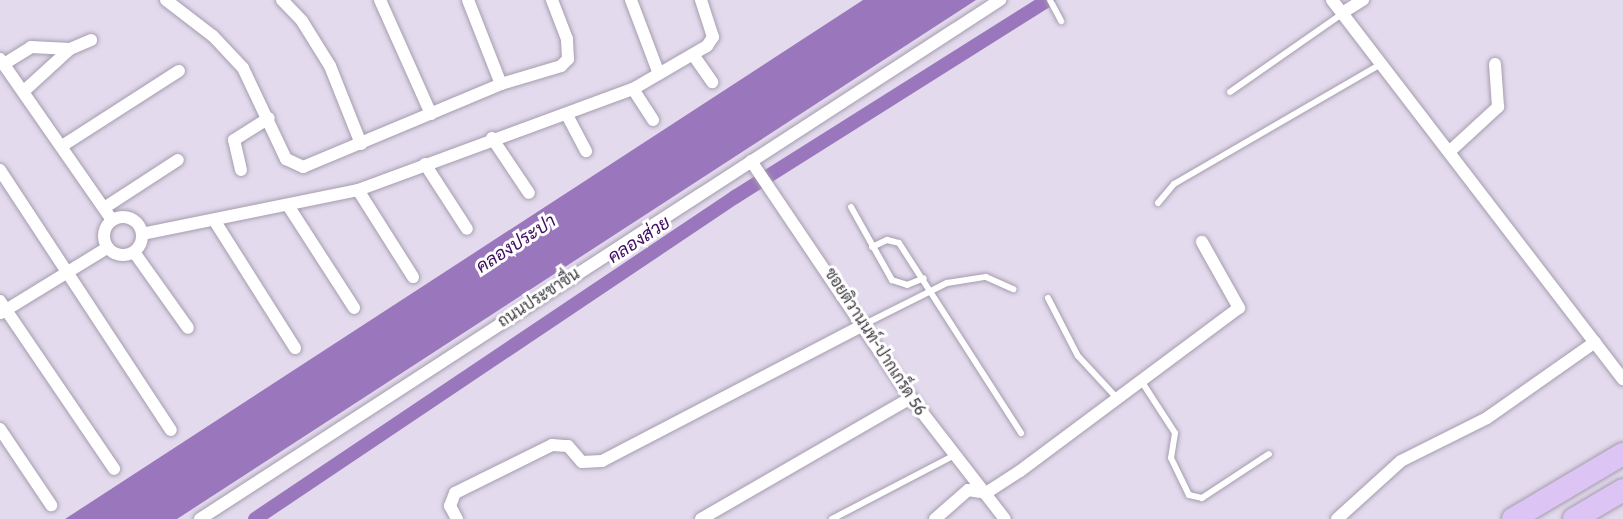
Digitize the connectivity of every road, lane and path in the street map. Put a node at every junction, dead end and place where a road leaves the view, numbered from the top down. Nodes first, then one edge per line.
1 (166, 0) edge
2 (282, 0) edge
3 (380, 0) edge
4 (468, 0) edge
5 (552, 0) edge
6 (631, 0) edge
7 (701, 0) edge
8 (1000, 0) edge
9 (1050, 0) edge
10 (1332, 0) edge
11 (1364, 0) edge
12 (1342, 14) junction
13 (1061, 21) dead end
14 (92, 40) dead end
15 (69, 49) junction
16 (694, 56) junction
17 (2, 61) edge
18 (1381, 64) junction
19 (1495, 64) dead end
20 (179, 71) dead end
21 (659, 74) junction
22 (712, 82) dead end
23 (501, 84) junction
24 (633, 89) junction
25 (24, 91) junction
26 (1230, 92) dead end
27 (431, 114) junction
28 (567, 115) junction
29 (269, 118) junction
30 (653, 120) dead end
31 (492, 138) junction
32 (361, 144) junction
33 (62, 146) junction
34 (586, 151) dead end
35 (1449, 152) junction
36 (178, 159) dead end
37 (752, 161) junction
38 (425, 164) junction
39 (0, 170) edge
40 (241, 170) dead end
41 (358, 190) junction
42 (529, 193) dead end
43 (1158, 203) dead end
44 (290, 207) junction
45 (851, 207) dead end
46 (104, 208) junction
47 (112, 220) junction
48 (216, 223) junction
49 (467, 229) dead end
50 (142, 234) junction
51 (1202, 242) dead end
52 (872, 247) junction
53 (107, 248) junction
54 (134, 252) junction
55 (64, 271) junction
56 (413, 277) dead end
57 (924, 278) junction
58 (1013, 289) dead end
59 (929, 290) junction
60 (1048, 298) dead end
61 (2, 308) edge
62 (354, 308) dead end
63 (865, 324) junction
64 (188, 328) dead end
65 (1594, 342) junction
66 (296, 348) dead end
67 (1139, 379) junction
68 (1623, 379) edge
69 (1116, 397) junction
70 (911, 398) junction
71 (0, 429) edge
72 (171, 430) dead end
73 (1021, 433) dead end
74 (1269, 454) dead end
75 (1623, 454) edge
76 (953, 456) junction
77 (114, 469) dead end
78 (1623, 490) edge
79 (986, 493) junction
80 (51, 506) dead end
81 (200, 519) edge
82 (457, 519) edge
83 (701, 519) edge
84 (832, 519) edge
85 (935, 519) edge
86 (1005, 519) edge
87 (1337, 519) edge
88 (1513, 519) edge
89 (1574, 519) edge

1 - 29 street
2 - 32 street
3 - 27 street
4 - 23 street
5 - 23 street
6 - 21 street
7 - 16 street
8 - 37 street, ถนนประชาชื่น
9 - 13 lane
10 - 12 street
11 - 12 street
12 - 18 street
12 - 26 lane
14 - 15 street
15 - 17 street
15 - 25 street
16 - 21 street
16 - 22 street
17 - 25 street
18 - 35 street
18 - 43 lane
19 - 35 street
20 - 33 street
21 - 24 street
23 - 27 street
24 - 28 street
24 - 30 street
25 - 33 street
27 - 32 street
28 - 31 street
28 - 34 street
29 - 32 street
29 - 40 street
31 - 38 street
31 - 42 street
33 - 46 street
35 - 65 street
36 - 46 street
37 - 63 street, ซอยติวานนท์-ปากเกร็ด 56
37 - 81 street, ถนนประชาชื่น
38 - 41 street
38 - 49 street
39 - 55 street
41 - 44 street
41 - 56 street
44 - 48 street
44 - 62 street
45 - 52 lane
46 - 47 street
47 - 50 street
47 - 53 street
48 - 50 street
48 - 66 street
50 - 54 street
51 - 67 street
52 - 57 lane
52 - 57 lane
53 - 54 street
53 - 55 street
54 - 64 street
55 - 61 street
55 - 72 street
57 - 59 lane
58 - 59 lane
59 - 63 lane
59 - 73 lane
60 - 69 lane
61 - 77 street
63 - 70 street, ซอยติวานนท์-ปากเกร็ด 56
63 - 82 street
65 - 68 street
65 - 87 street
67 - 69 street
67 - 74 lane
69 - 79 street
70 - 76 street, ซอยติวานนท์-ปากเกร็ด 56
70 - 83 street
71 - 80 street
75 - 88 highway
76 - 79 street, ซอยติวานนท์-ปากเกร็ด 56
76 - 84 lane
78 - 89 highway
79 - 85 street
79 - 86 street, ซอยติวานนท์-ปากเกร็ด 56

